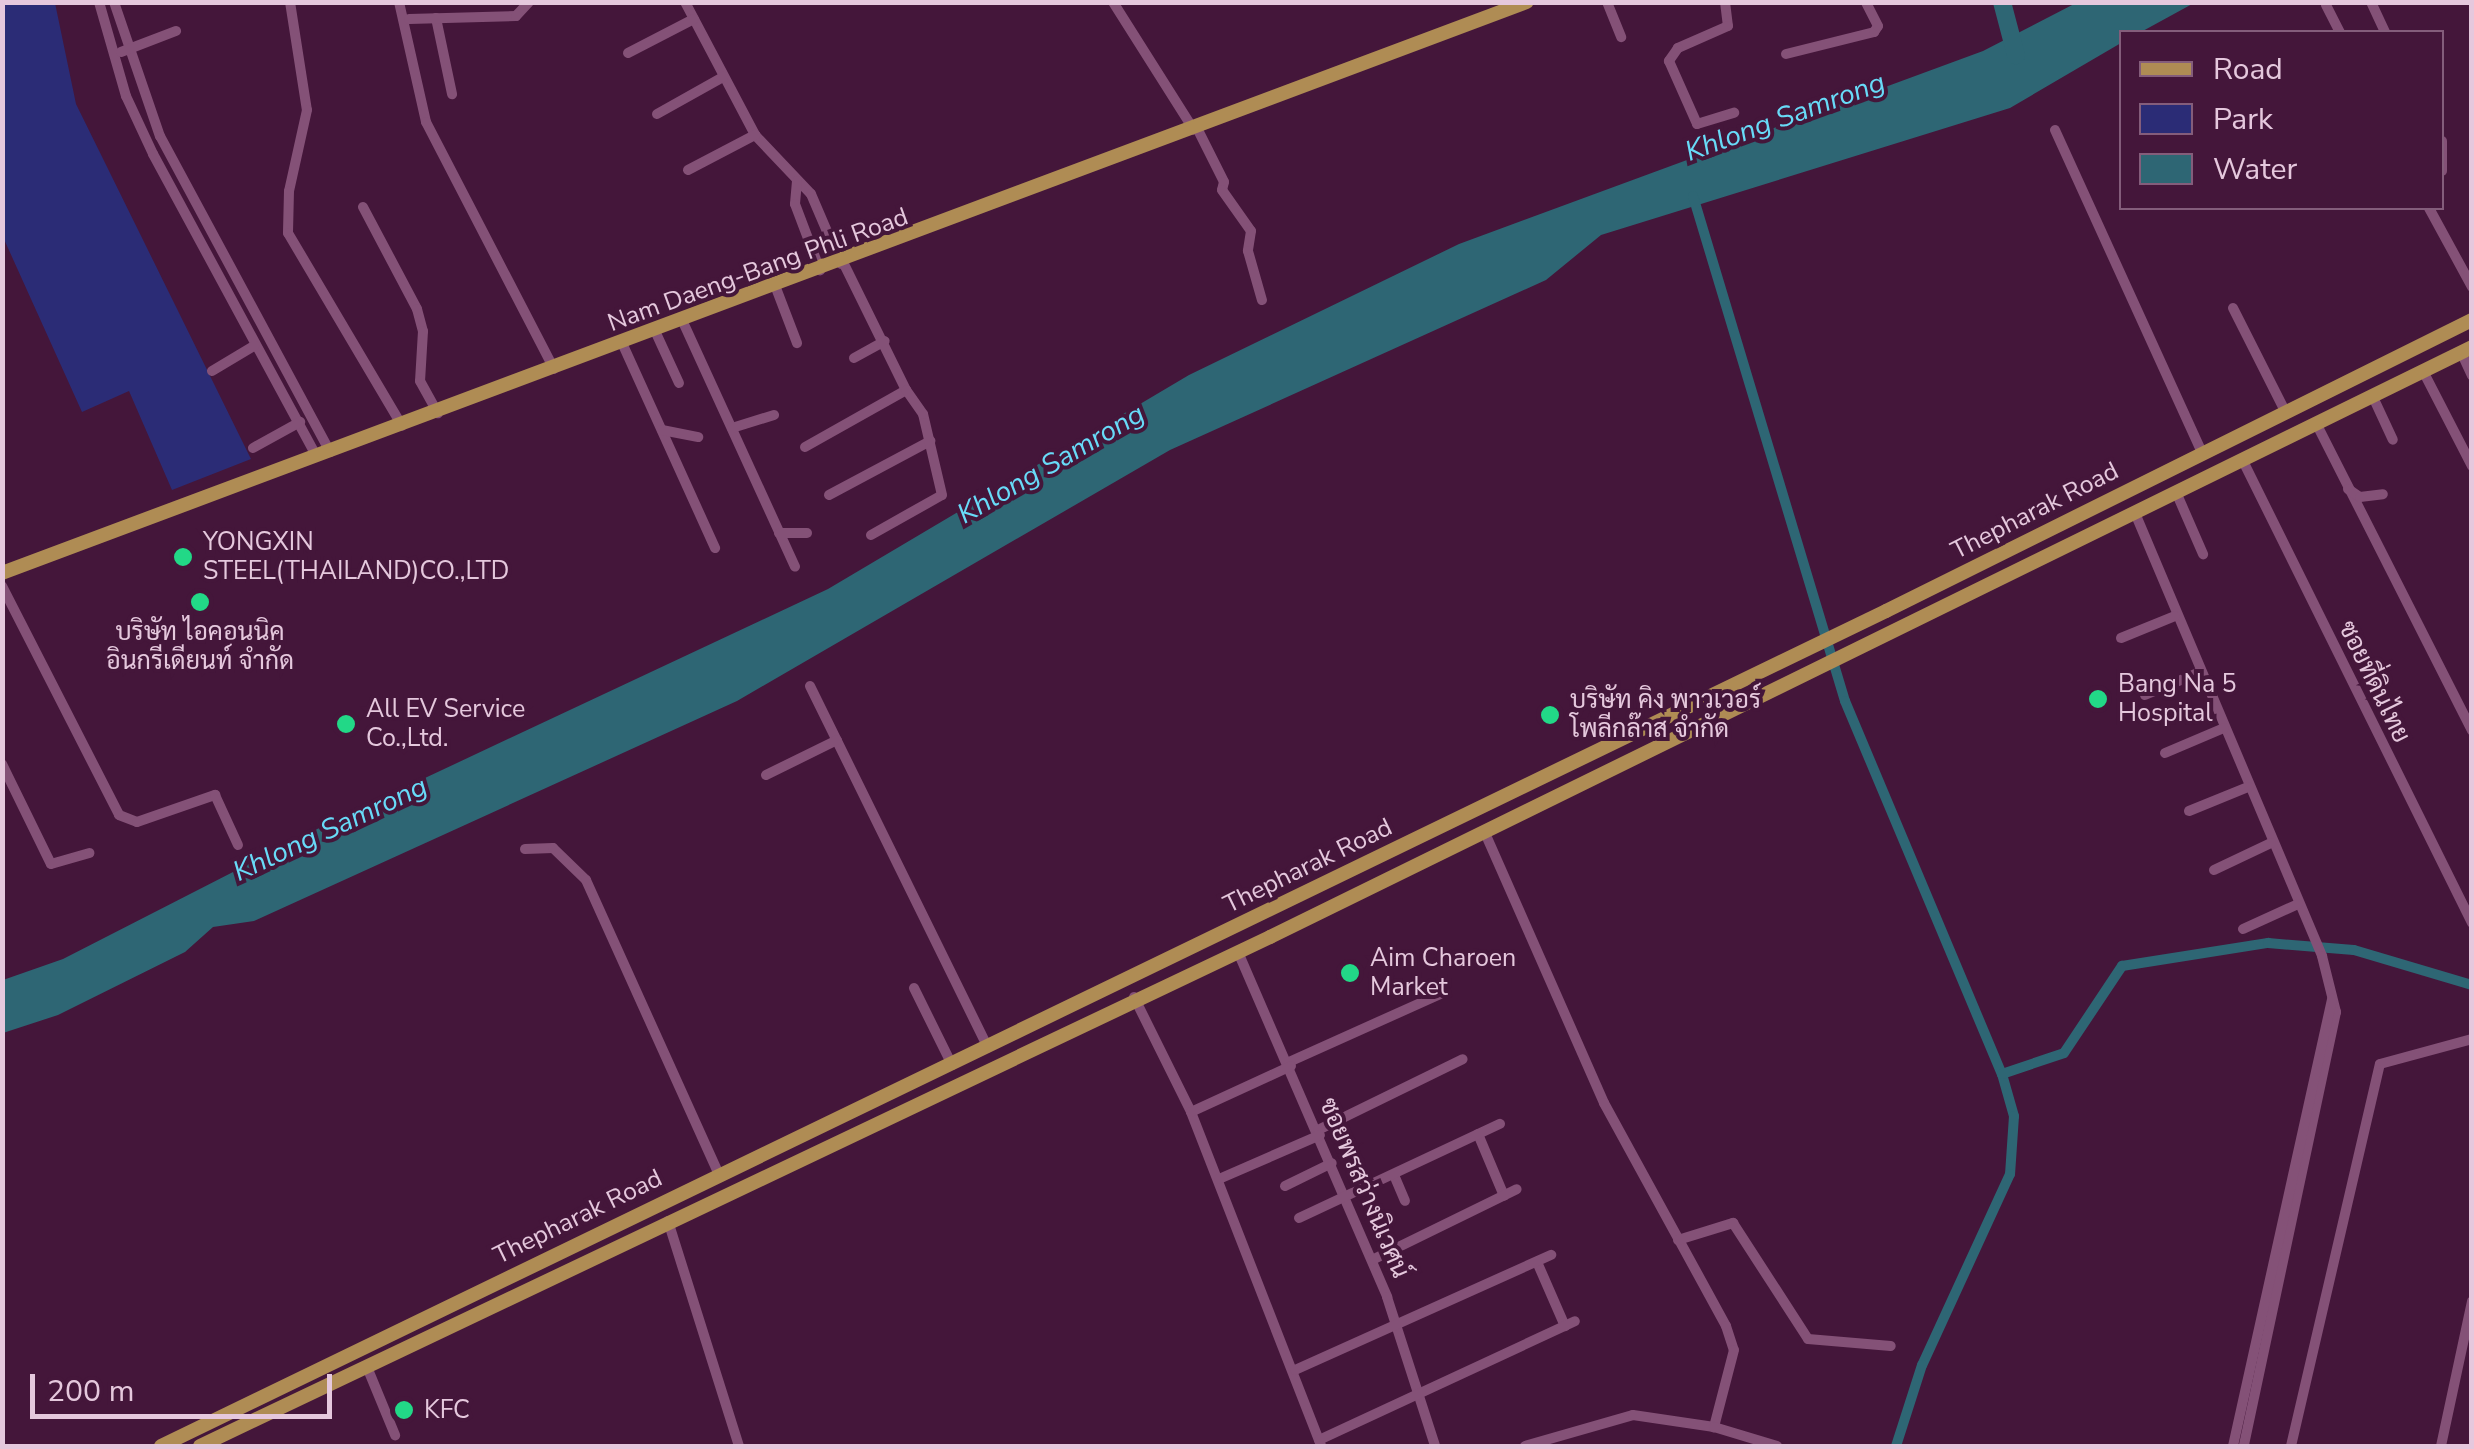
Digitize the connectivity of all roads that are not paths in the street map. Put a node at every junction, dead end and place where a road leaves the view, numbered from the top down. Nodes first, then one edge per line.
1 (100, 2) edge
2 (114, 2) edge
3 (290, 2) edge
4 (400, 2) edge
5 (530, 2) edge
6 (685, 2) edge
7 (1112, 2) edge
8 (1527, 2) edge
9 (1607, 2) edge
10 (1725, 2) edge
11 (1866, 2) edge
12 (2370, 2) edge
13 (2326, 5) dead end
14 (409, 18) dead end
15 (436, 18) junction
16 (694, 19) junction
17 (2339, 30) edge
18 (2384, 30) edge
19 (176, 31) dead end
20 (1621, 37) dead end
21 (127, 50) junction
22 (628, 53) dead end
23 (1786, 54) dead end
24 (113, 56) junction
25 (723, 77) junction
26 (452, 94) dead end
27 (1734, 113) dead end
28 (657, 114) dead end
29 (1196, 130) junction
30 (2055, 130) dead end
31 (755, 135) junction
32 (688, 170) dead end
33 (796, 181) junction
34 (363, 208) dead end
35 (2430, 210) edge
36 (842, 263) junction
37 (820, 272) junction
38 (2472, 287) edge
39 (776, 288) junction
40 (1262, 300) dead end
41 (2233, 308) dead end
42 (2472, 320) edge
43 (683, 322) junction
44 (656, 332) junction
45 (885, 341) junction
46 (797, 343) dead end
47 (623, 345) junction
48 (254, 346) junction
49 (2466, 350) edge
50 (854, 358) dead end
51 (212, 370) dead end
52 (555, 370) junction
53 (2423, 371) junction
54 (2472, 376) edge
55 (679, 383) dead end
56 (906, 390) junction
57 (2372, 397) junction
58 (2284, 411) junction
59 (438, 414) junction
60 (774, 415) dead end
61 (309, 417) junction
62 (298, 423) junction
63 (2316, 423) junction
64 (402, 427) junction
65 (732, 428) junction
66 (662, 430) junction
67 (698, 436) dead end
68 (930, 440) junction
69 (2394, 440) dead end
70 (806, 447) dead end
71 (253, 448) dead end
72 (2202, 452) junction
73 (323, 454) junction
74 (2242, 459) junction
75 (2472, 466) edge
76 (2347, 488) junction
77 (2176, 492) junction
78 (2384, 494) dead end
79 (829, 495) dead end
80 (2134, 514) junction
81 (779, 533) junction
82 (807, 534) dead end
83 (871, 535) dead end
84 (715, 548) dead end
85 (2203, 554) dead end
86 (794, 567) dead end
87 (2, 574) edge
88 (2, 586) edge
89 (2175, 616) junction
90 (2121, 638) dead end
91 (2200, 672) junction
92 (810, 686) dead end
93 (2145, 694) dead end
94 (2224, 728) junction
95 (2472, 732) edge
96 (837, 740) junction
97 (2165, 752) dead end
98 (2, 764) edge
99 (766, 775) dead end
100 (2248, 787) junction
101 (2189, 811) dead end
102 (1485, 833) junction
103 (2271, 843) junction
104 (238, 845) dead end
105 (525, 850) dead end
106 (89, 853) dead end
107 (2214, 870) dead end
108 (2298, 904) junction
109 (2472, 922) edge
110 (2243, 929) dead end
111 (1238, 952) junction
112 (914, 988) dead end
113 (1440, 994) dead end
114 (1134, 997) junction
115 (2472, 1039) edge
116 (988, 1048) junction
117 (1462, 1059) dead end
118 (1290, 1064) junction
119 (952, 1066) junction
120 (1191, 1112) junction
121 (1500, 1124) dead end
122 (1319, 1132) junction
123 (1478, 1134) junction
124 (1332, 1163) junction
125 (719, 1174) junction
126 (1394, 1175) junction
127 (1218, 1179) junction
128 (1285, 1186) dead end
129 (1518, 1189) dead end
130 (1504, 1196) junction
131 (1346, 1198) junction
132 (1405, 1201) dead end
133 (1299, 1218) dead end
134 (668, 1222) junction
135 (1678, 1240) junction
136 (1551, 1254) dead end
137 (1372, 1260) junction
138 (1537, 1262) junction
139 (2274, 1293) junction
140 (463, 1298) junction
141 (2472, 1300) edge
142 (473, 1317) junction
143 (1397, 1326) junction
144 (1890, 1346) dead end
145 (366, 1368) junction
146 (1294, 1370) junction
147 (1418, 1393) junction
148 (1714, 1427) junction
149 (395, 1435) dead end
150 (1320, 1443) edge
151 (161, 1446) edge
152 (203, 1446) edge
153 (739, 1446) edge
154 (1435, 1446) edge
155 (1525, 1446) edge
156 (1777, 1446) edge
157 (2232, 1446) edge
158 (2244, 1446) edge
159 (2291, 1446) edge
160 (2441, 1446) edge

1 - 24 street
2 - 21 street
3 - 64 street
4 - 52 street
5 - 15 street
6 - 16 street
7 - 29 street
8 - 29 main road, Nam Daeng-Bang Phli Road
9 - 20 street
10 - 27 street
11 - 23 street
12 - 18 street
13 - 17 street
14 - 15 street
15 - 26 street
16 - 22 street
16 - 25 street
19 - 21 street
21 - 24 street
21 - 61 street
24 - 48 street
25 - 28 street
25 - 31 street
29 - 36 main road, Nam Daeng-Bang Phli Road
29 - 40 street
30 - 72 street
31 - 32 street
31 - 33 street
33 - 36 street
33 - 37 street
34 - 59 street
35 - 38 street
36 - 37 main road, Nam Daeng-Bang Phli Road
36 - 45 street
37 - 39 main road, Nam Daeng-Bang Phli Road
39 - 43 main road, Nam Daeng-Bang Phli Road
39 - 46 street
41 - 58 street
42 - 58 main road, Thepharak Road
43 - 44 main road, Nam Daeng-Bang Phli Road
43 - 65 street
44 - 47 main road, Nam Daeng-Bang Phli Road
44 - 55 street
45 - 50 street
45 - 56 street
47 - 52 main road, Nam Daeng-Bang Phli Road
47 - 66 street
48 - 51 street
48 - 62 street
49 - 53 main road, Thepharak Road
49 - 54 street
52 - 59 main road, Nam Daeng-Bang Phli Road
53 - 57 main road, Thepharak Road
53 - 75 street
56 - 68 street
56 - 70 street
57 - 63 main road, Thepharak Road
57 - 69 street
58 - 72 main road, Thepharak Road
59 - 64 main road, Nam Daeng-Bang Phli Road
60 - 65 street
61 - 62 street
61 - 73 street
62 - 71 street
62 - 73 street
63 - 74 main road, Thepharak Road
63 - 76 street
64 - 73 main road, Nam Daeng-Bang Phli Road
65 - 81 street
66 - 67 street
66 - 84 street
68 - 79 street
68 - 83 street
72 - 116 main road, Thepharak Road
73 - 87 main road, Nam Daeng-Bang Phli Road
74 - 77 main road, Thepharak Road
74 - 109 street, ซอยที่ดินไทย
76 - 78 street
76 - 95 street
77 - 80 main road, Thepharak Road
77 - 85 street
80 - 89 street
80 - 102 main road, Thepharak Road
81 - 82 street
81 - 86 street
88 - 104 street
89 - 90 street
89 - 91 street
91 - 93 street
91 - 94 street
92 - 96 street
94 - 97 street
94 - 100 street
96 - 99 street
96 - 116 street
98 - 106 street
100 - 101 street
100 - 103 street
102 - 111 main road, Thepharak Road
102 - 135 street
103 - 107 street
103 - 108 street
105 - 125 street
108 - 110 street
108 - 139 street
111 - 114 main road, Thepharak Road
111 - 118 street, ซอยพรสว่างนิเวศน์
112 - 119 street
113 - 118 street
114 - 120 street
114 - 134 main road, Thepharak Road
115 - 159 street
116 - 119 main road, Thepharak Road
117 - 122 street
118 - 120 street
118 - 122 street, ซอยพรสว่างนิเวศน์
119 - 125 main road, Thepharak Road
120 - 127 street
121 - 123 street
122 - 124 street, ซอยพรสว่างนิเวศน์
122 - 127 street
123 - 126 street
123 - 130 street
124 - 128 street
124 - 131 street, ซอยพรสว่างนิเวศน์
125 - 140 main road, Thepharak Road
126 - 131 street
126 - 132 street
127 - 146 street
129 - 130 street
130 - 137 street
131 - 133 street
131 - 137 street, ซอยพรสว่างนิเวศน์
134 - 142 main road, Thepharak Road
134 - 153 street
135 - 144 street
135 - 148 street
136 - 138 street
137 - 143 street, ซอยพรสว่างนิเวศน์
138 - 143 street
138 - 147 street
139 - 157 street
139 - 158 street
140 - 142 main road
140 - 151 main road, Thepharak Road
141 - 160 street
142 - 145 main road, Thepharak Road
143 - 146 street
143 - 147 street, ซอยพรสว่างนิเวศน์
145 - 149 street
145 - 152 main road, Thepharak Road
146 - 150 street
147 - 150 street
147 - 154 street, ซอยพรสว่างนิเวศน์
148 - 155 street
148 - 156 street

